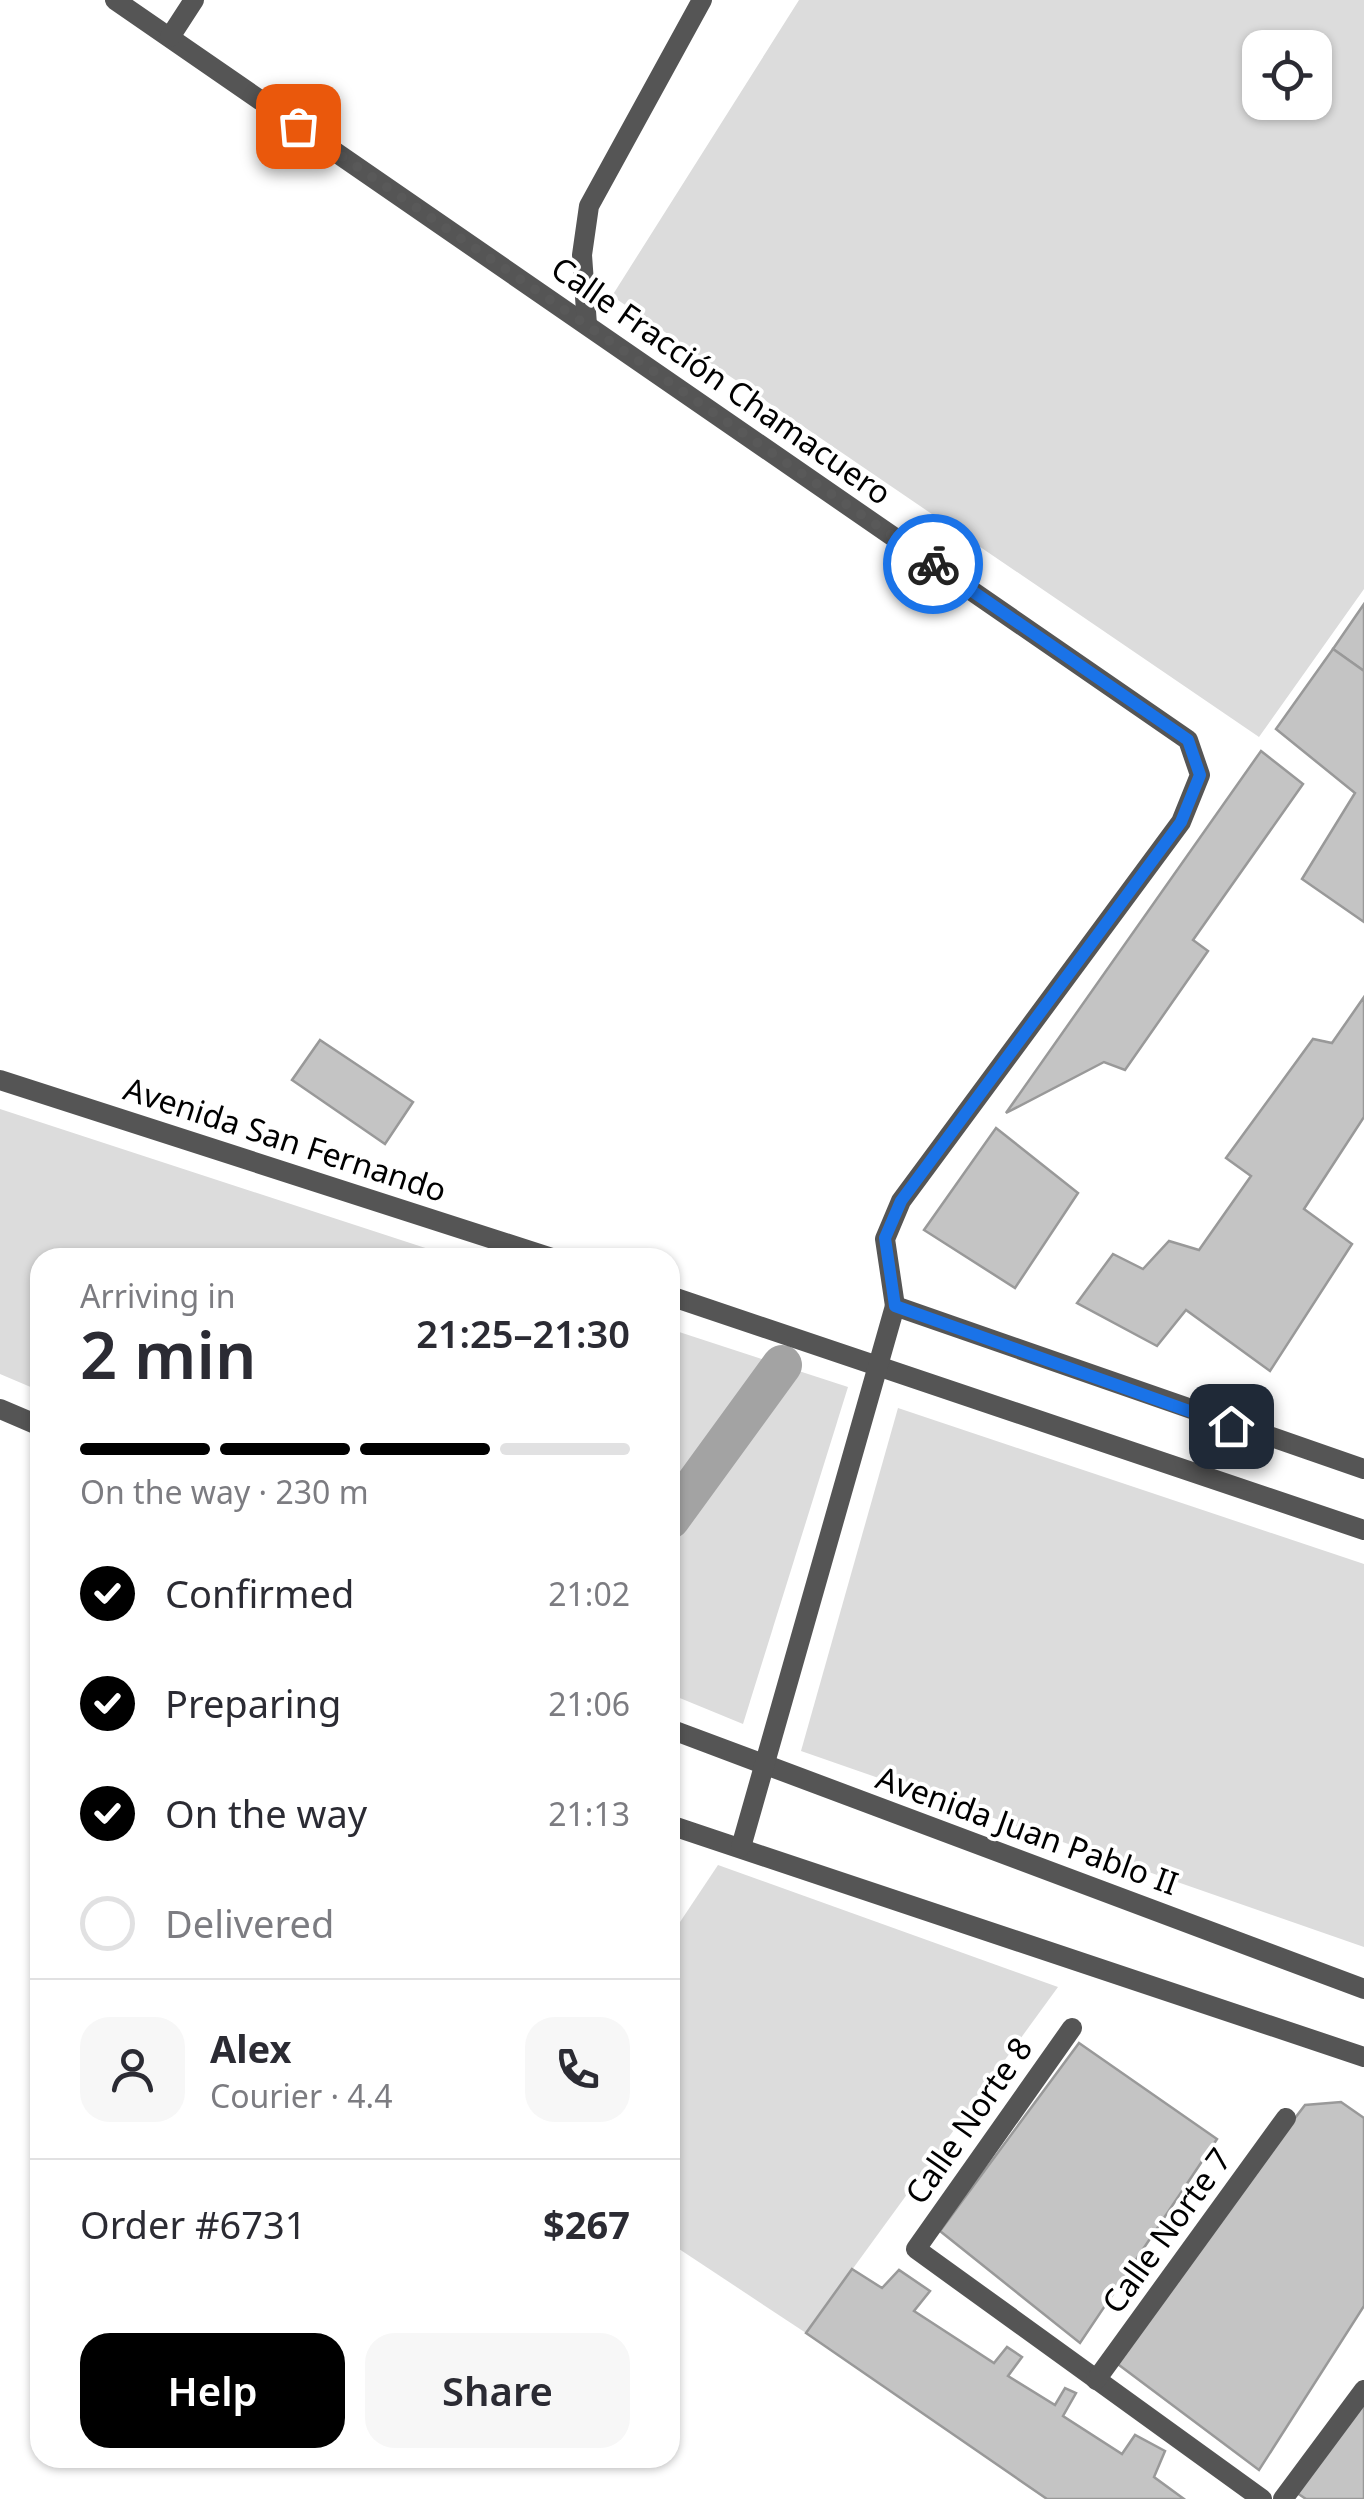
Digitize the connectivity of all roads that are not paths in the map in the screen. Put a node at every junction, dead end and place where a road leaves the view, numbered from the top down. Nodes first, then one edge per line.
1 (115, 0) edge
2 (194, 0) edge
3 (702, 0) edge
4 (170, 37) junction
5 (586, 325) junction
6 (0, 1080) edge
7 (521, 1248) edge
8 (680, 1299) edge
9 (895, 1306) junction
10 (876, 1366) junction
11 (0, 1409) edge
12 (30, 1422) edge
13 (1364, 1469) edge
14 (1364, 1530) edge
15 (680, 1732) edge
16 (762, 1765) junction
17 (680, 1828) edge
18 (741, 1847) junction
19 (1364, 1989) edge
20 (1072, 2028) dead end
21 (1364, 2057) edge
22 (1286, 2118) dead end
23 (1096, 2380) junction
24 (1364, 2390) edge
25 (1262, 2499) edge
26 (1283, 2499) edge

1 - 4 street, Calle Fracción Chamacuero
2 - 4 street
3 - 5 street
4 - 5 street, Calle Fracción Chamacuero
5 - 9 street, Calle Fracción Chamacuero
6 - 7 street, Avenida San Fernando
8 - 10 street
9 - 10 street
9 - 13 street
10 - 14 street
10 - 16 street
11 - 12 street
15 - 16 street, Avenida Juan Pablo II
16 - 18 street
16 - 19 street, Avenida Juan Pablo II
17 - 18 street
18 - 21 street
20 - 23 street, Calle Norte 8
22 - 23 street, Calle Norte 7
23 - 25 street
24 - 26 street

